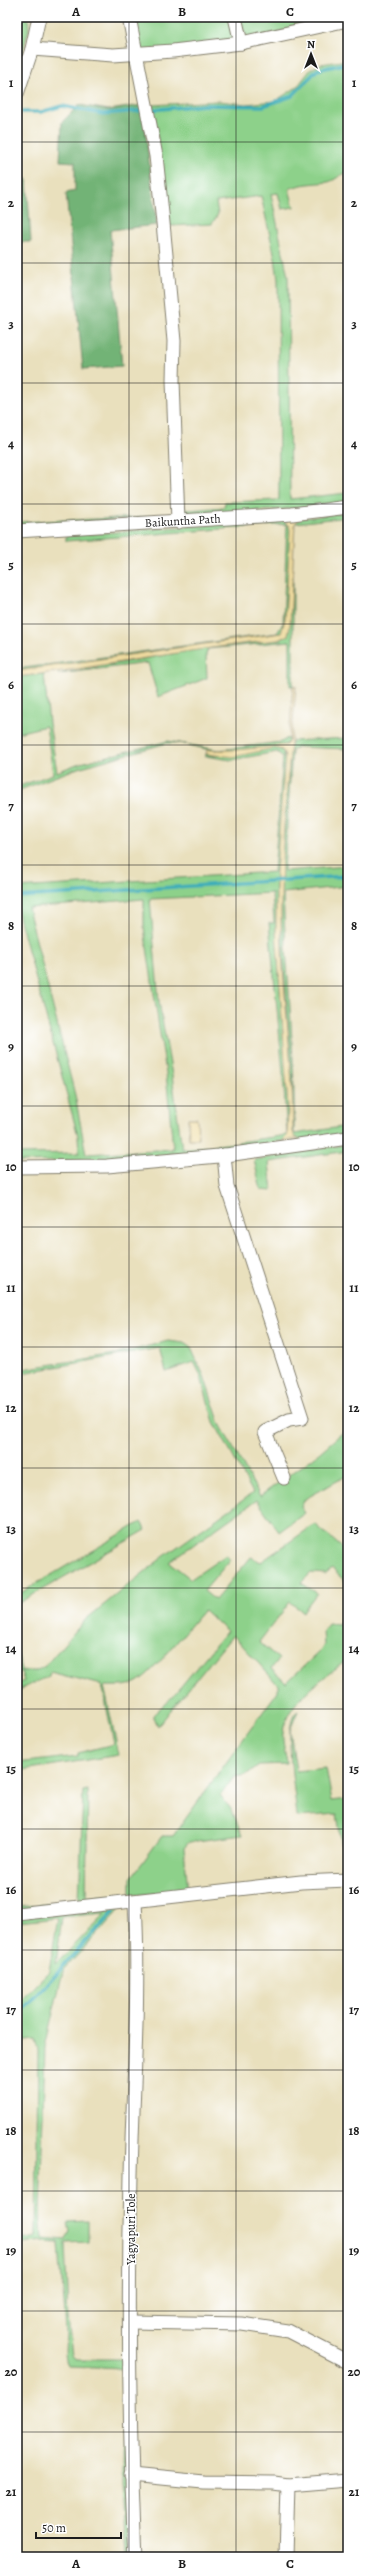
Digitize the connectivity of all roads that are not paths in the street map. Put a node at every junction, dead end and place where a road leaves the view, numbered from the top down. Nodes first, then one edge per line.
1 (39, 17) edge
2 (129, 17) edge
3 (235, 17) edge
4 (340, 19) edge
5 (241, 43) junction
6 (32, 49) junction
7 (137, 54) junction
8 (17, 94) edge
9 (348, 507) edge
10 (178, 522) junction
11 (17, 532) edge
12 (348, 1138) edge
13 (224, 1155) junction
14 (17, 1167) edge
15 (284, 1478) dead end
16 (348, 1880) edge
17 (135, 1902) junction
18 (17, 1914) edge
19 (131, 2322) junction
20 (348, 2362) edge
21 (131, 2475) junction
22 (348, 2480) edge
23 (288, 2485) junction
24 (135, 2557) edge
25 (286, 2557) edge

1 - 6 street
2 - 7 street
3 - 5 street
4 - 5 street
5 - 7 street
6 - 7 street
6 - 8 street
7 - 10 street
9 - 10 street, Baikuntha Path
10 - 11 street, Baikuntha Path
12 - 13 street
13 - 14 street
13 - 15 street
16 - 17 street
17 - 18 street
17 - 19 street, Yagyapuri Tole
19 - 20 street
19 - 21 street, Yagyapuri Tole
21 - 23 street
21 - 24 street, Yagyapuri Tole
22 - 23 street
23 - 25 street

